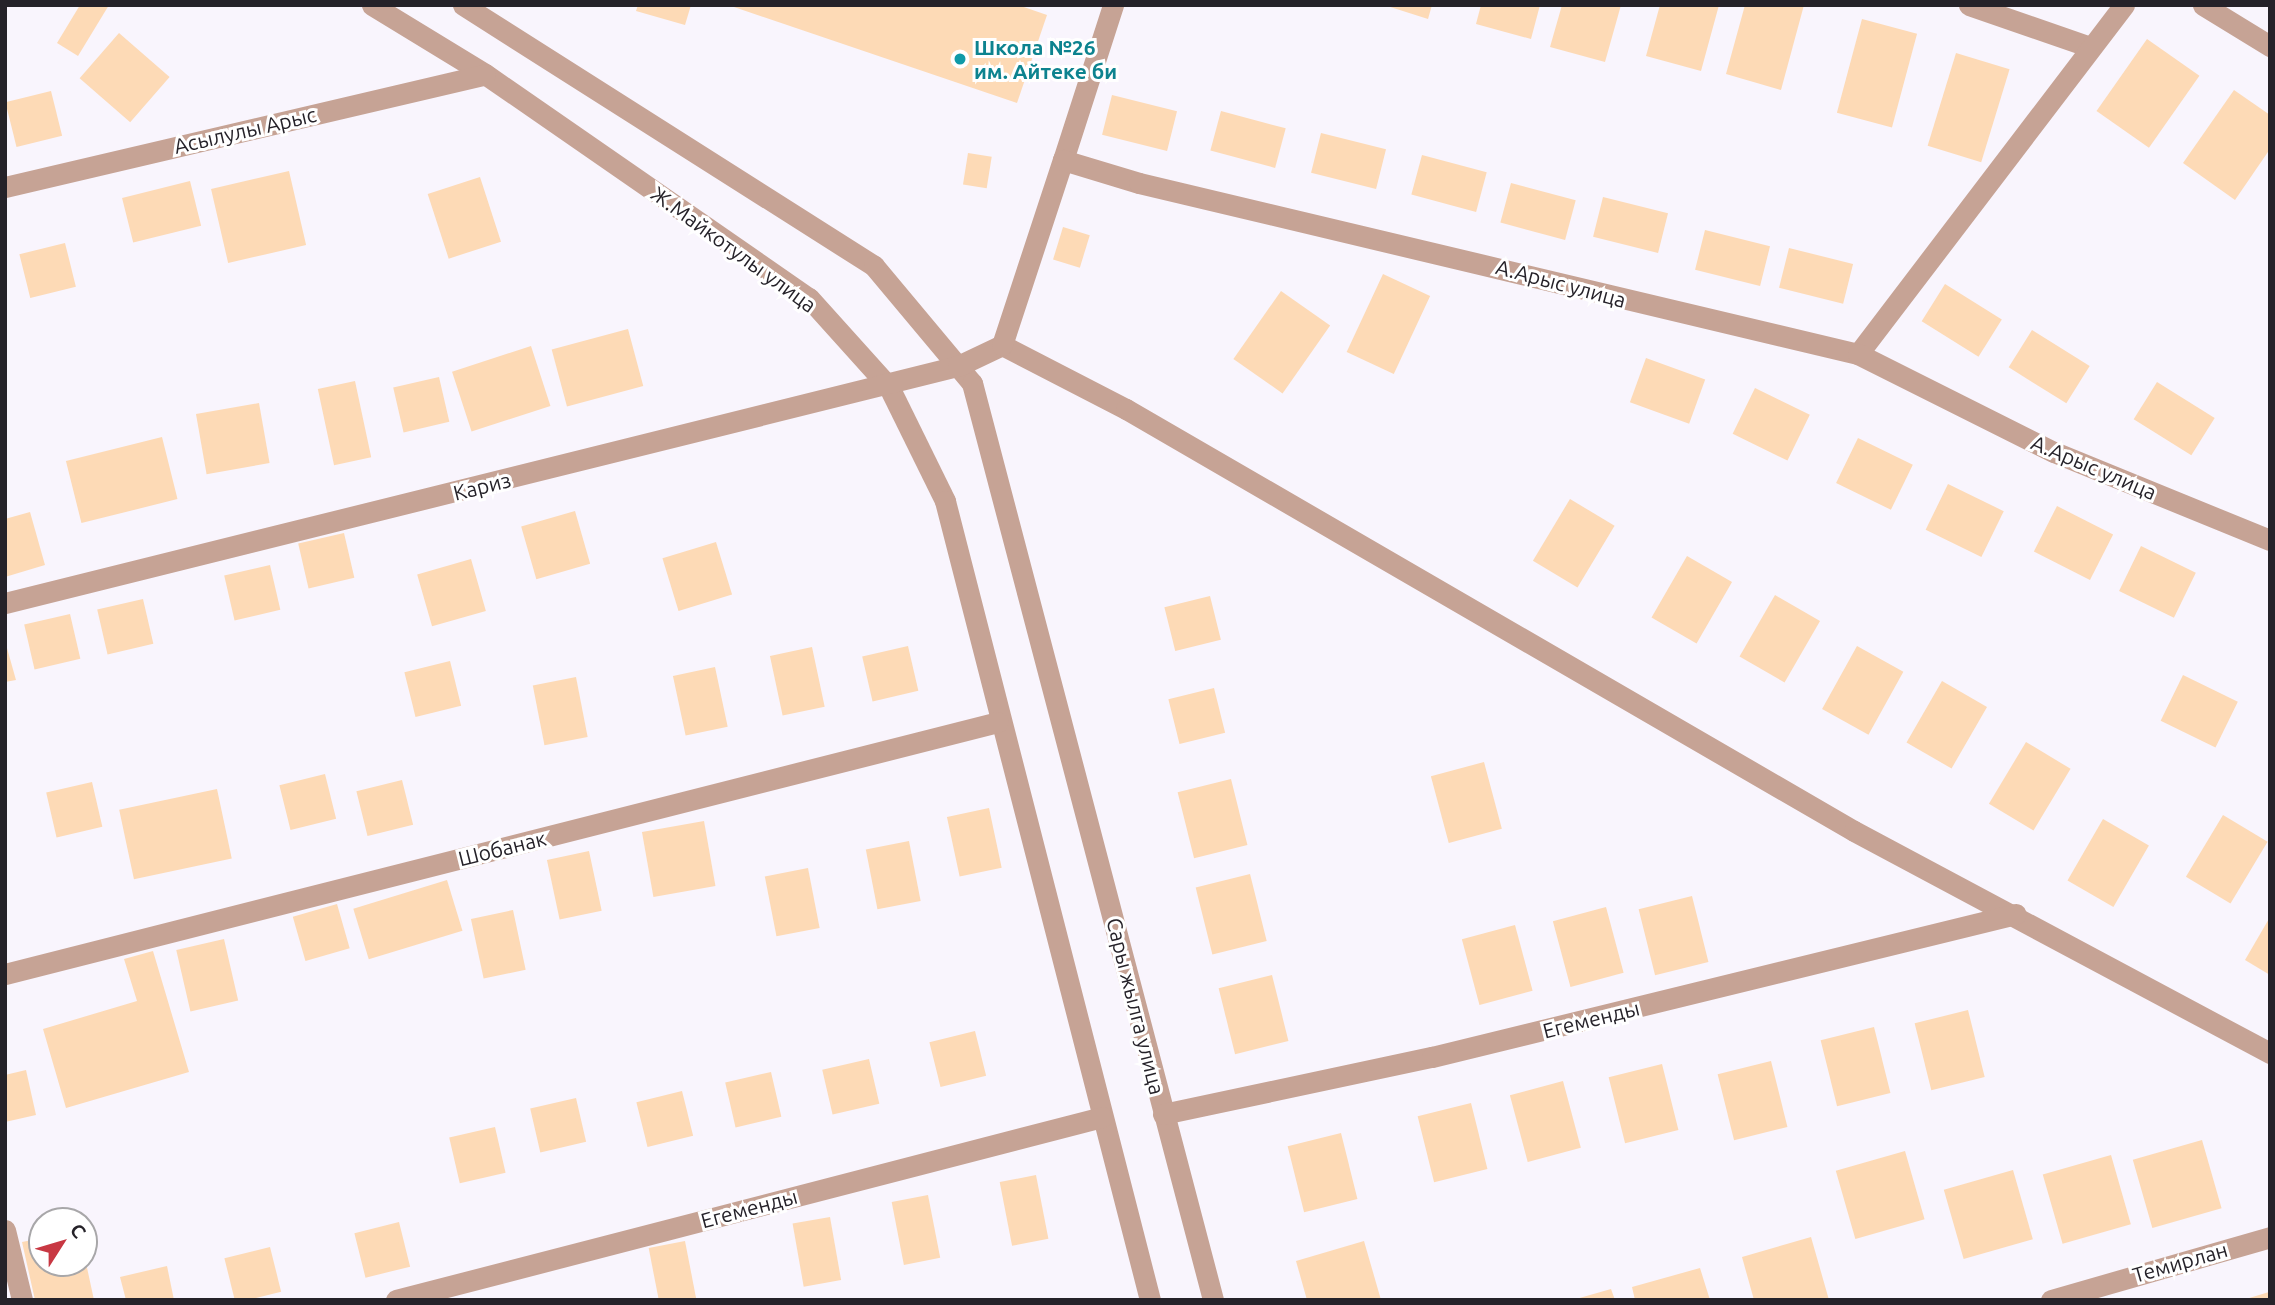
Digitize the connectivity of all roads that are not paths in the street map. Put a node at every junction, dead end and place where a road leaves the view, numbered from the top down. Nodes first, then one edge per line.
1 (372, 5) edge
2 (463, 5) edge
3 (1113, 5) edge
4 (1969, 5) edge
5 (2124, 5) edge
6 (2203, 5) edge
7 (2270, 46) edge
8 (2090, 47) junction
9 (485, 74) junction
10 (1063, 160) junction
11 (5, 187) edge
12 (1002, 345) junction
13 (1858, 354) junction
14 (958, 366) junction
15 (889, 387) junction
16 (2270, 540) edge
17 (5, 603) edge
18 (998, 722) junction
19 (2016, 914) junction
20 (5, 974) edge
21 (2270, 1052) edge
22 (1164, 1114) junction
23 (1102, 1117) junction
24 (5, 1230) edge
25 (2270, 1237) edge
26 (22, 1300) edge
27 (396, 1300) edge
28 (1150, 1300) edge
29 (1213, 1300) edge
30 (2051, 1300) edge

1 - 9 street, Ж.Майкотулы улица
2 - 14 street
3 - 10 street
4 - 8 street
5 - 8 street
6 - 7 street
8 - 13 street
9 - 11 street, Асылулы Арыс
9 - 15 street, Ж.Майкотулы улица
10 - 12 street
10 - 13 street, А.Арыс улица
12 - 14 street
12 - 19 street
13 - 16 street, А.Арыс улица
14 - 15 street, Кариз
14 - 22 street, Сары жылга улица
15 - 17 street, Кариз
15 - 18 street, Ж.Майкотулы улица
18 - 20 street, Шобанак
18 - 23 street
19 - 21 street
19 - 22 street, Егеменды
22 - 29 street, Сары жылга улица
23 - 27 street, Егеменды
23 - 28 street
24 - 26 street
25 - 30 street, Темирлан

